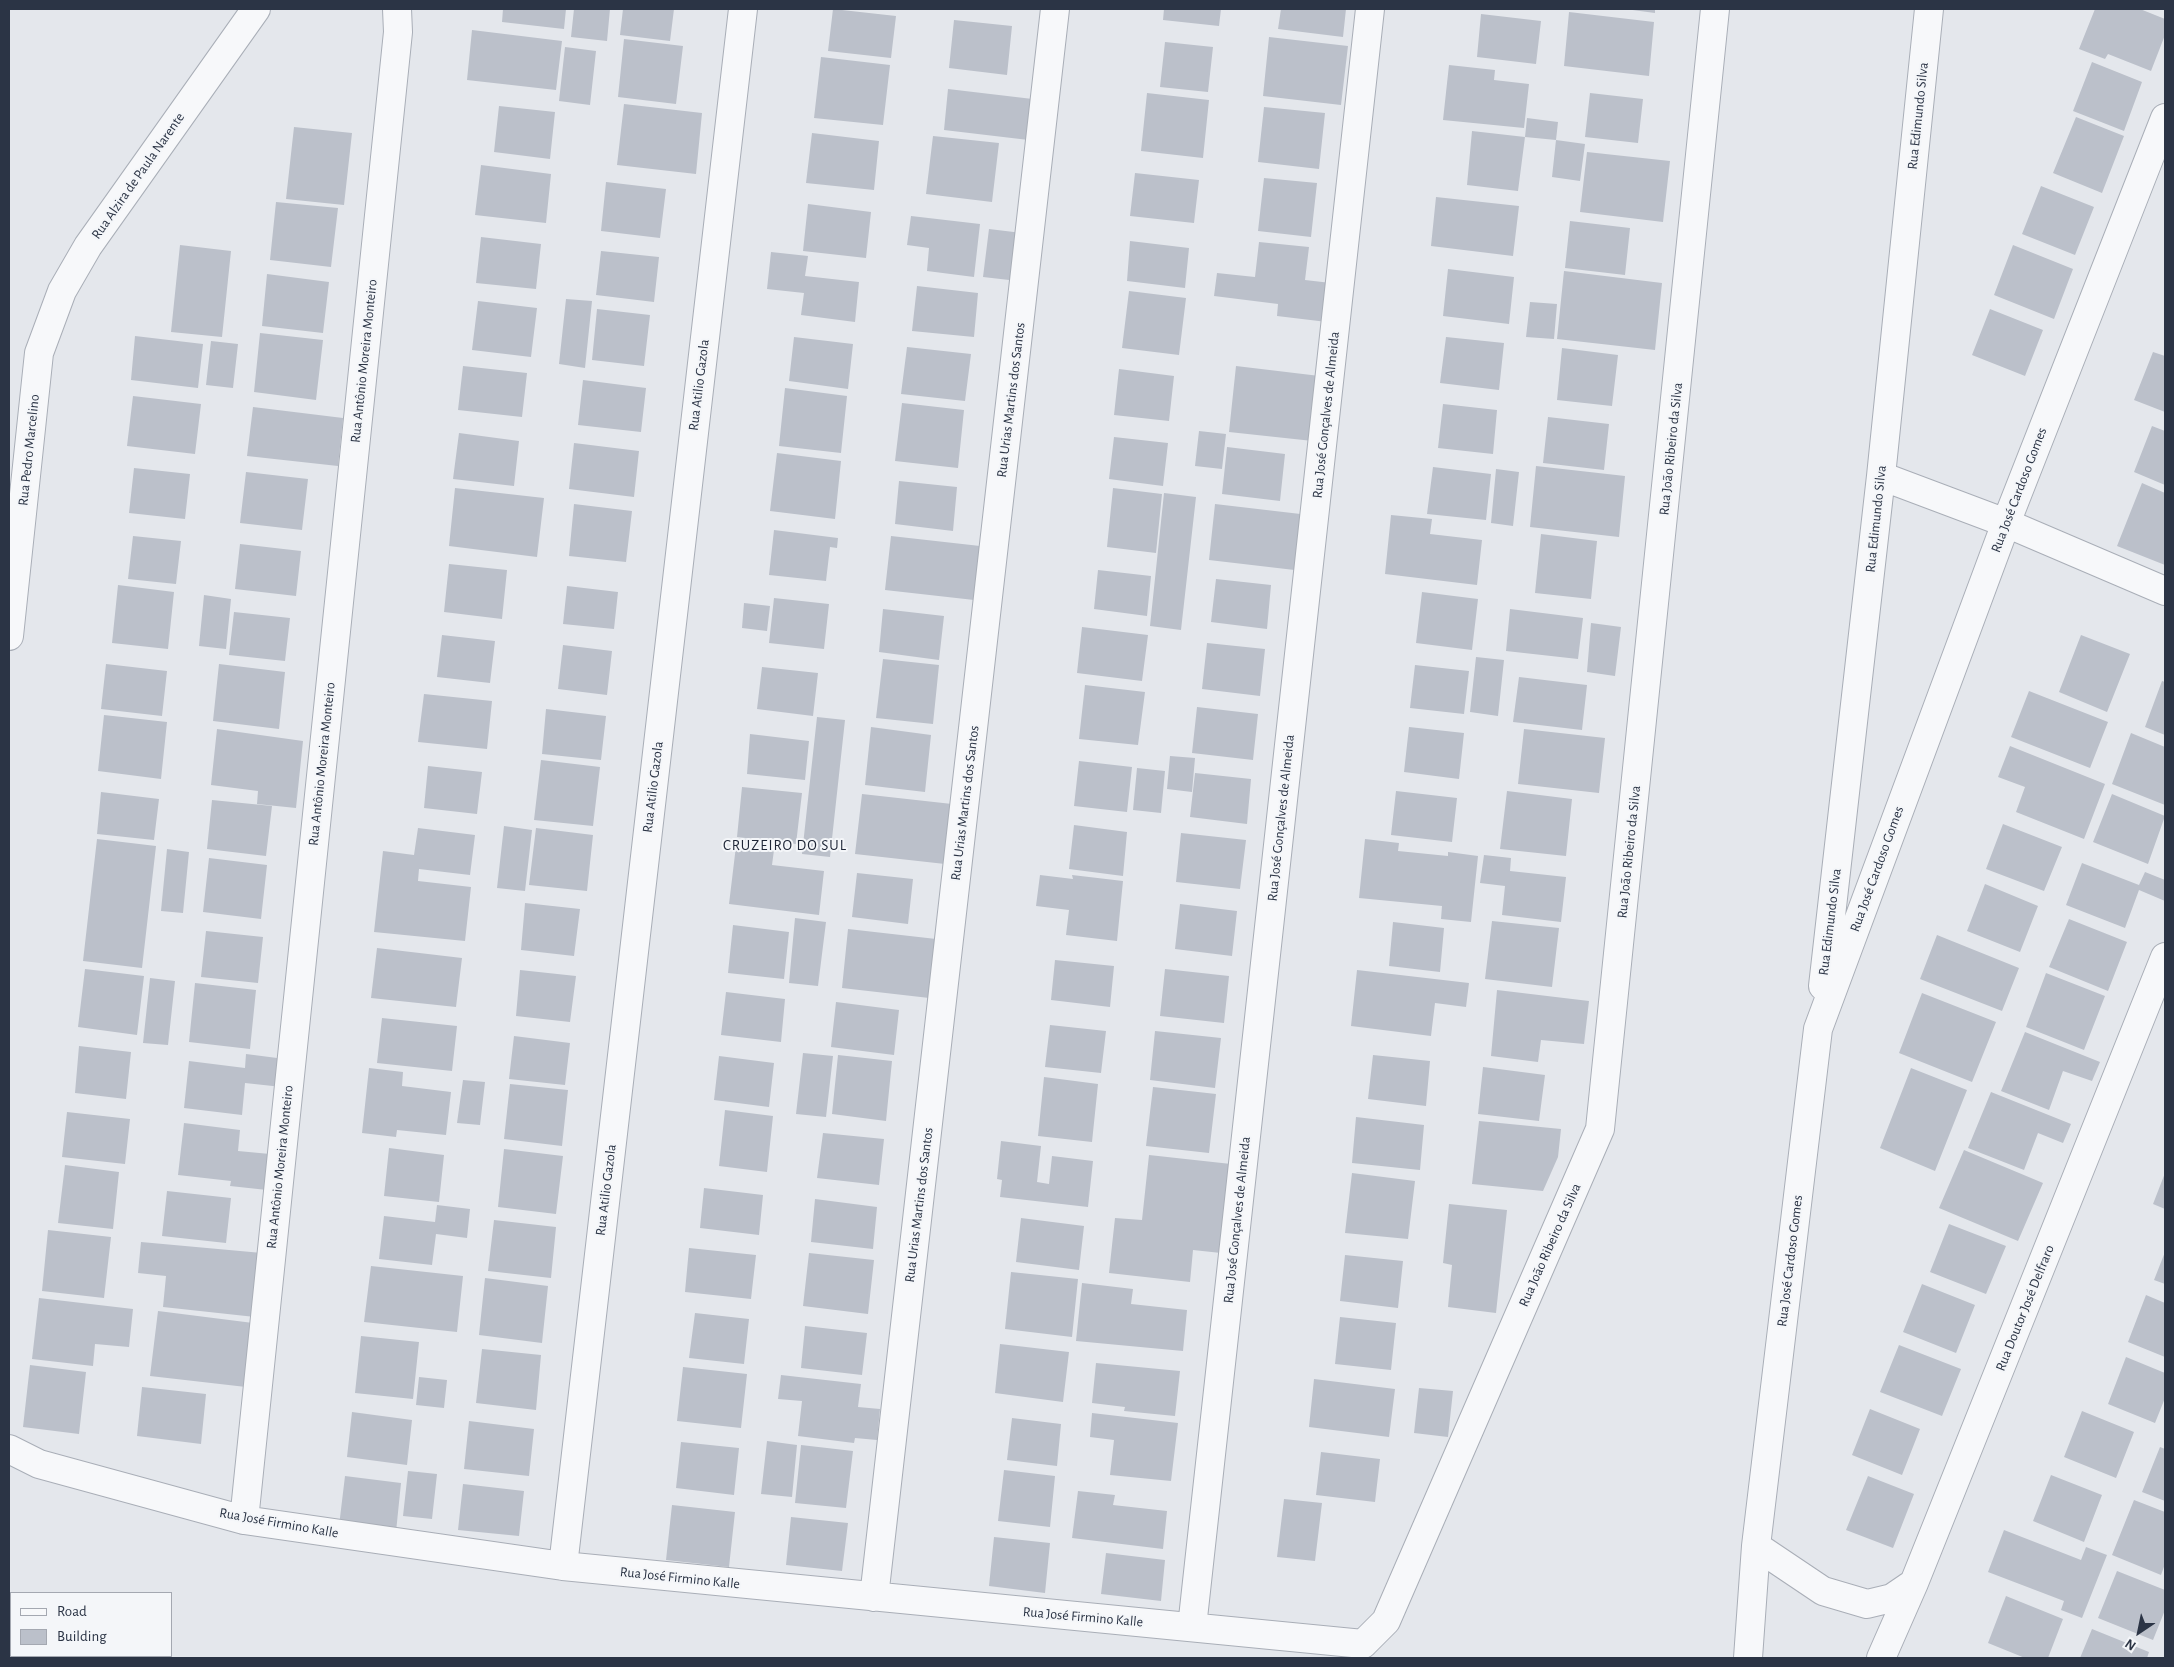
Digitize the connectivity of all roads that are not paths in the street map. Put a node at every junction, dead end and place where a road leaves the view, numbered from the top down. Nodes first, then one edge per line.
1 (256, 9) edge
2 (397, 9) edge
3 (743, 9) edge
4 (1056, 9) edge
5 (1370, 9) edge
6 (1715, 9) edge
7 (1929, 9) edge
8 (2165, 118) edge
9 (39, 353) joint
10 (1881, 476) junction
11 (2006, 524) junction
12 (2165, 591) edge
13 (9, 636) edge
14 (2165, 957) edge
15 (1818, 1029) junction
16 (9, 1450) edge
17 (244, 1520) junction
18 (1756, 1546) junction
19 (563, 1566) junction
20 (1914, 1583) junction
21 (874, 1597) junction
22 (1192, 1627) junction
23 (1368, 1651) edge
24 (1748, 1658) edge
25 (1881, 1658) edge

1 - 9 street, Rua Alzira de Paula Narente
2 - 17 street, Rua Antônio Moreira Monteiro
3 - 19 street, Rua Atilio Gazola
4 - 21 street, Rua Urias Martins dos Santos
5 - 22 street, Rua José Gonçalves de Almeida
6 - 23 street, Rua João Ribeiro da Silva
7 - 10 street, Rua Edimundo Silva
8 - 11 street, Rua José Cardoso Gomes
9 - 13 street, Rua Pedro Marcelino
10 - 11 street
10 - 15 street, Rua Edimundo Silva
11 - 12 street
11 - 15 street, Rua José Cardoso Gomes
14 - 20 street, Rua Doutor José Delfraro
15 - 18 street, Rua José Cardoso Gomes
16 - 17 street, Rua José Firmino Kalle
17 - 19 street, Rua José Firmino Kalle
18 - 20 street
18 - 24 street, Rua José Cardoso Gomes
19 - 21 street, Rua José Firmino Kalle
20 - 25 street, Rua Doutor José Delfraro
21 - 22 street, Rua José Firmino Kalle
22 - 23 street, Rua José Firmino Kalle

